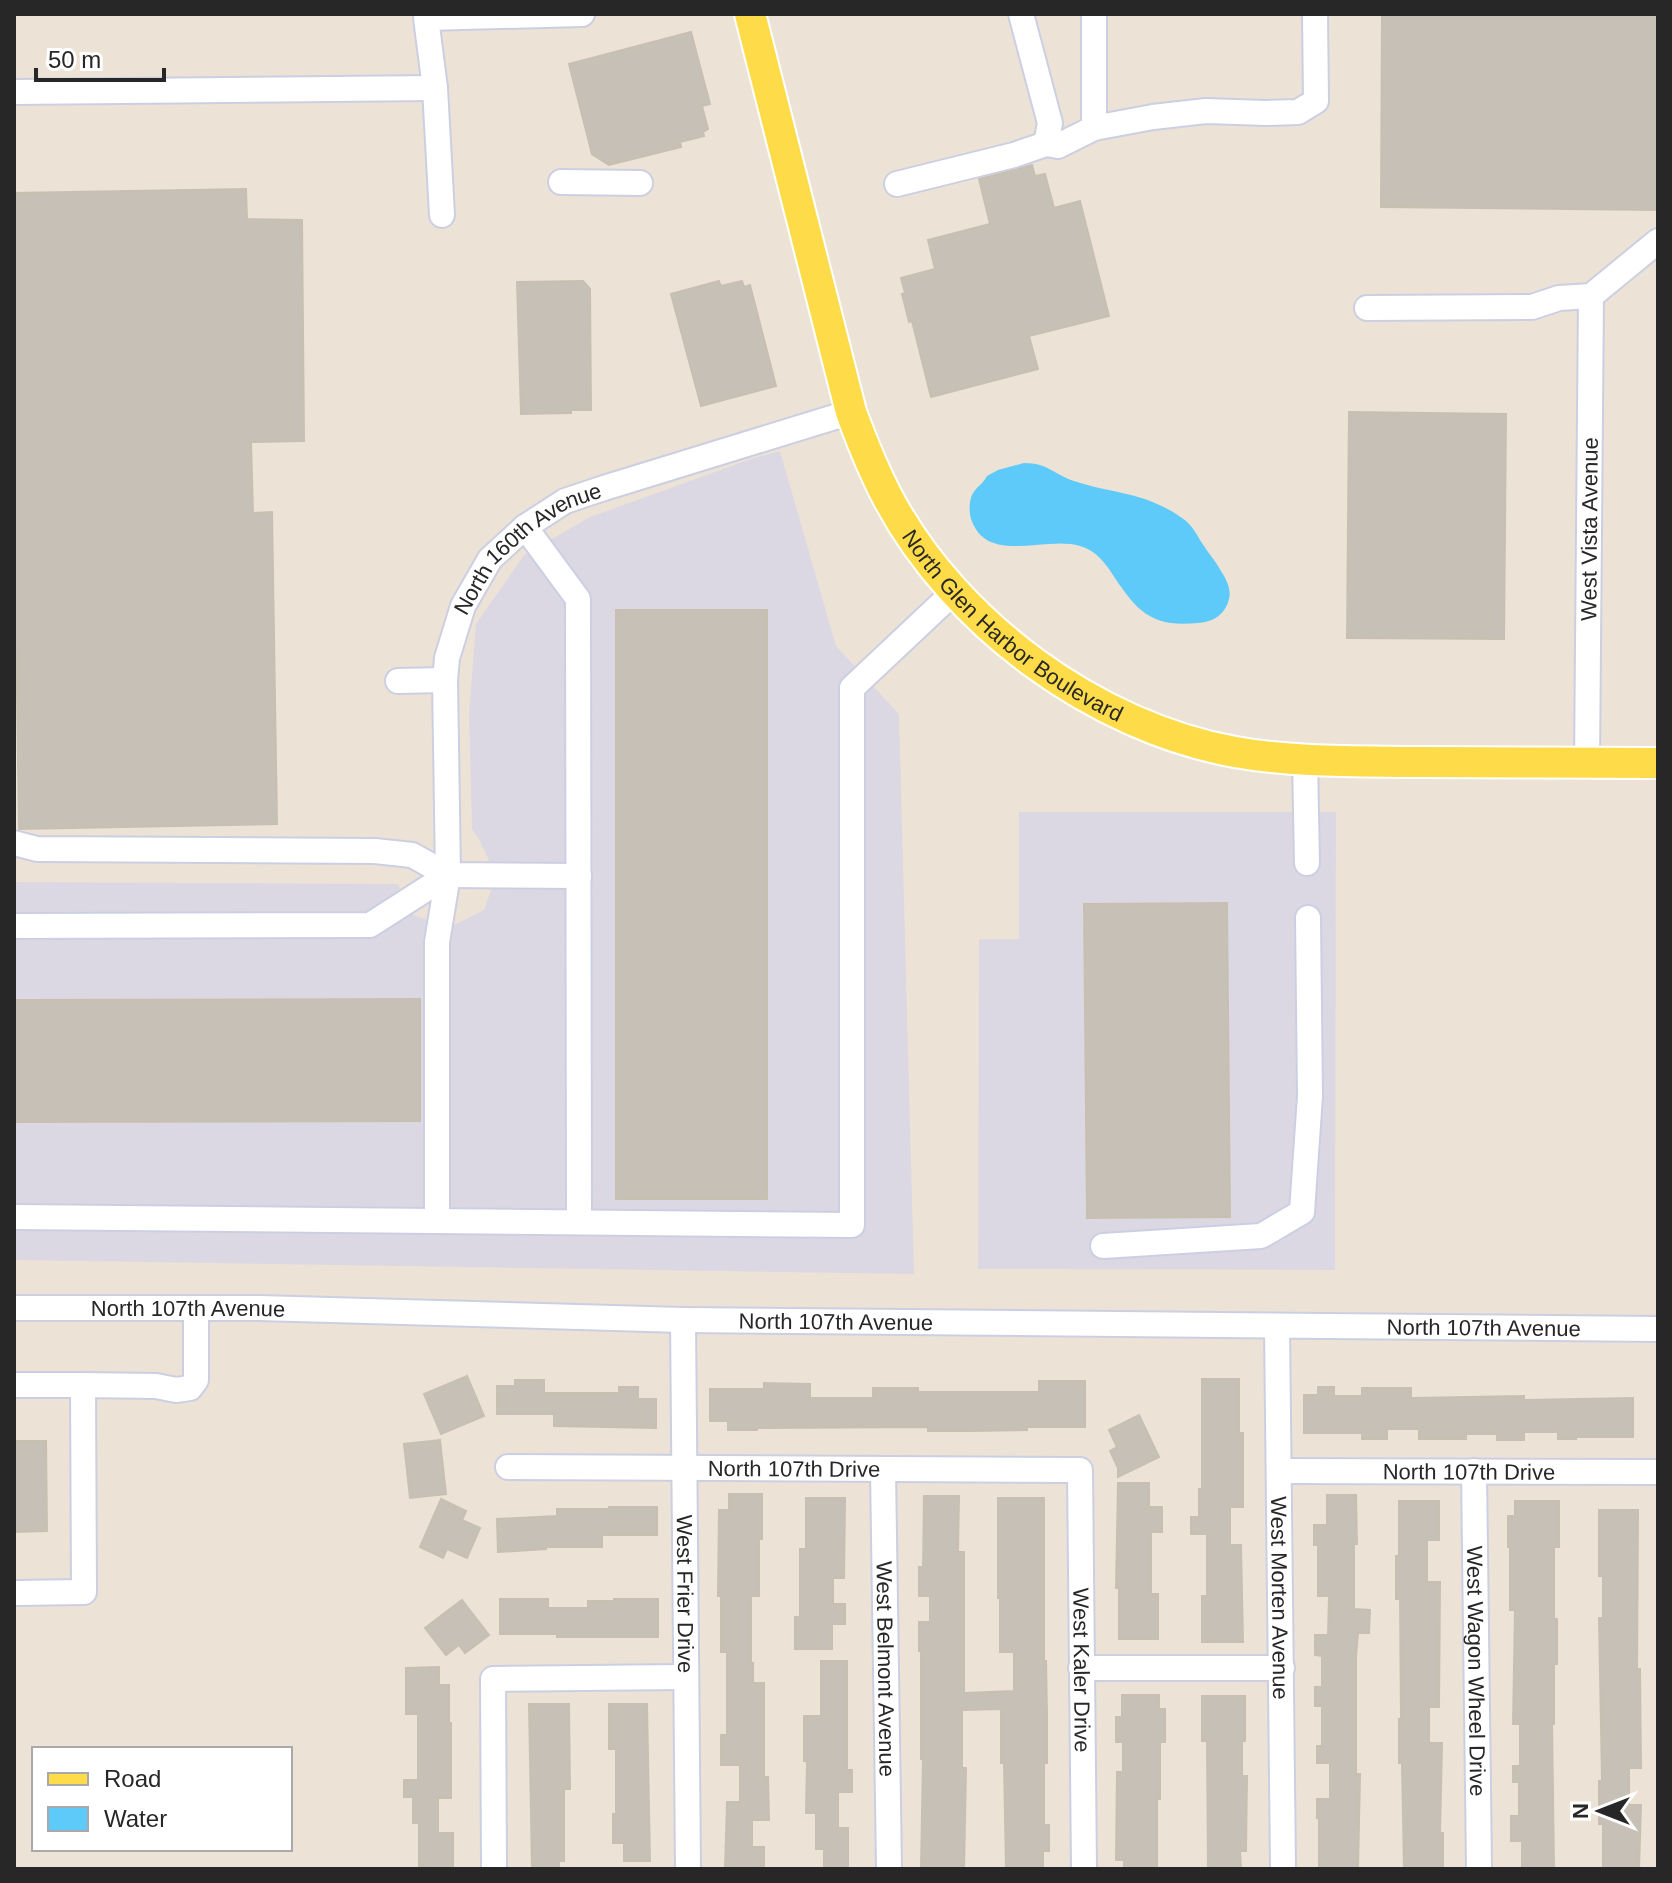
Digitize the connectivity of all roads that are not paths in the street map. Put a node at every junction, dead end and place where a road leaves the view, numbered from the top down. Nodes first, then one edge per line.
1 (582, 14) edge
2 (750, 14) edge
3 (1021, 14) edge
4 (1094, 14) edge
5 (1315, 14) edge
6 (435, 88) junction
7 (14, 92) edge
8 (1094, 128) junction
9 (1046, 144) junction
10 (561, 182) dead end
11 (640, 183) dead end
12 (897, 184) dead end
13 (442, 215) dead end
14 (1658, 241) edge
15 (1591, 296) junction
16 (1367, 308) dead end
17 (851, 412) junction
18 (525, 527) junction
19 (954, 592) junction
20 (445, 680) junction
21 (398, 681) dead end
22 (1305, 759) junction
23 (1587, 763) junction
24 (1658, 763) edge
25 (14, 843) edge
26 (1307, 863) dead end
27 (448, 875) junction
28 (579, 876) junction
29 (1308, 918) dead end
30 (14, 926) edge
31 (14, 1217) edge
32 (437, 1221) junction
33 (579, 1222) junction
34 (1103, 1246) dead end
35 (196, 1308) junction
36 (17, 1314) edge
37 (683, 1320) junction
38 (1277, 1326) junction
39 (1658, 1329) edge
40 (14, 1385) edge
41 (83, 1385) junction
42 (508, 1467) dead end
43 (683, 1467) junction
44 (883, 1469) junction
45 (1080, 1470) joint
46 (1279, 1471) junction
47 (1474, 1471) junction
48 (1658, 1472) edge
49 (14, 1593) edge
50 (1081, 1668) junction
51 (1282, 1668) junction
52 (685, 1677) junction
53 (494, 1869) edge
54 (688, 1869) edge
55 (889, 1869) edge
56 (1084, 1869) edge
57 (1283, 1869) edge
58 (1479, 1869) edge

1 - 6 street
2 - 17 main road, North Glen Harbor Boulevard
3 - 9 street
4 - 8 street
5 - 8 street
6 - 7 street
6 - 13 street
8 - 9 street
9 - 12 street
10 - 11 street
14 - 15 street
15 - 16 street
15 - 23 street, West Vista Avenue
17 - 18 street, North 160th Avenue
17 - 19 main road, North Glen Harbor Boulevard
18 - 20 street, North 160th Avenue
18 - 28 street
19 - 22 main road, North Glen Harbor Boulevard
19 - 33 street
20 - 21 street
20 - 27 street, North 160th Avenue
22 - 23 main road, North Glen Harbor Boulevard
22 - 26 street
23 - 24 main road, North Glen Harbor Boulevard
25 - 27 street
27 - 28 street
27 - 30 street
27 - 32 street, North 160th Avenue
28 - 33 street
29 - 34 street
31 - 32 street
32 - 33 street
35 - 36 street, North 107th Avenue
35 - 37 street, North 107th Avenue
35 - 41 street
37 - 38 street, North 107th Avenue
37 - 43 street, West Frier Drive
38 - 39 street, North 107th Avenue
38 - 46 street, West Morten Avenue
40 - 41 street
41 - 49 street
42 - 43 street, North 107th Drive
43 - 44 street, North 107th Drive
43 - 52 street, West Frier Drive
44 - 45 street, North 107th Drive
44 - 55 street, West Belmont Avenue
45 - 50 street, West Kaler Drive
46 - 47 street, North 107th Drive
46 - 51 street, West Morten Avenue
47 - 48 street, North 107th Drive
47 - 58 street, West Wagon Wheel Drive
50 - 51 street
50 - 56 street, West Kaler Drive
51 - 57 street, West Morten Avenue
52 - 53 street
52 - 54 street, West Frier Drive

